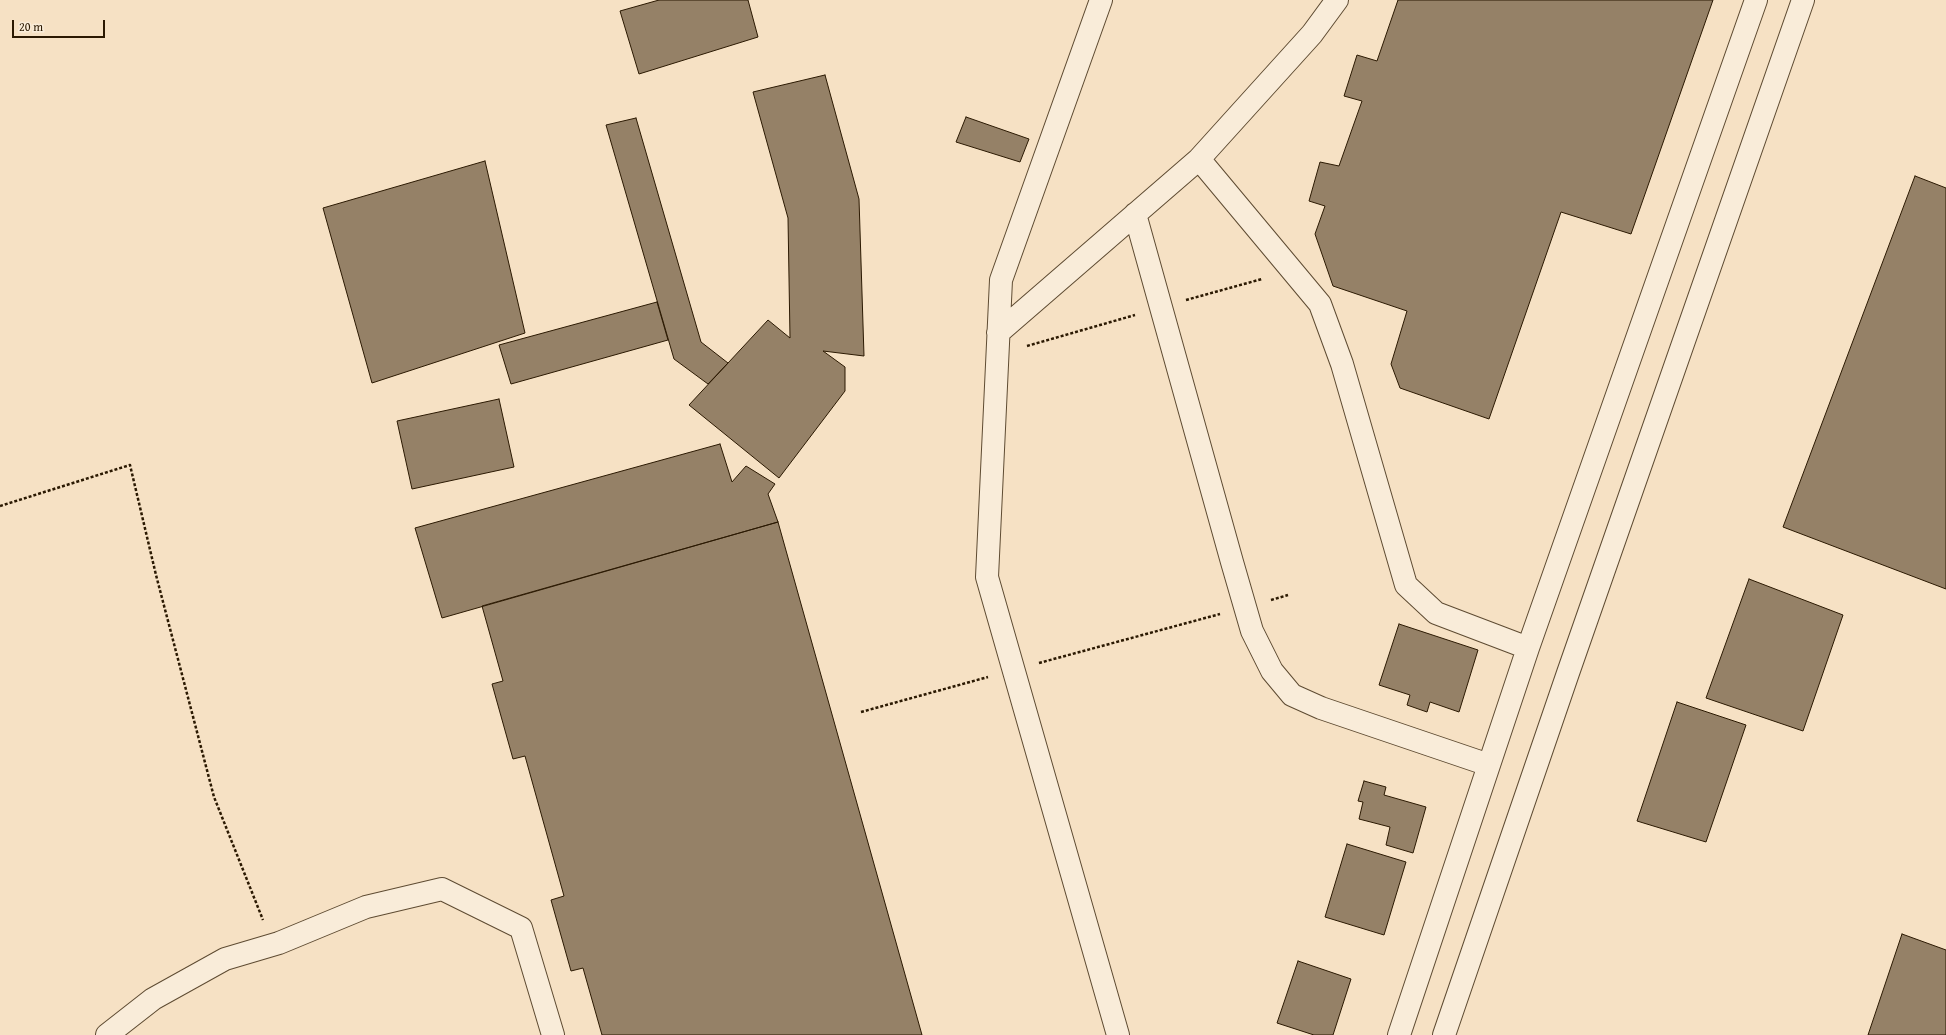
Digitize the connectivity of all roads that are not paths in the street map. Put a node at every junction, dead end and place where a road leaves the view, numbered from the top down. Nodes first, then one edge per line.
1 (1101, 0) edge
2 (1337, 0) edge
3 (1756, 0) edge
4 (1803, 0) edge
5 (1198, 159) junction
6 (1136, 214) junction
7 (998, 333) junction
8 (1528, 648) junction
9 (1489, 765) junction
10 (107, 1035) edge
11 (553, 1035) edge
12 (1118, 1035) edge
13 (1399, 1035) edge
14 (1444, 1035) edge

1 - 7 street
2 - 5 street
3 - 8 street
4 - 14 street
5 - 6 street
5 - 8 street
6 - 7 street
6 - 9 street
7 - 12 street
8 - 9 street
9 - 13 street
10 - 11 street

